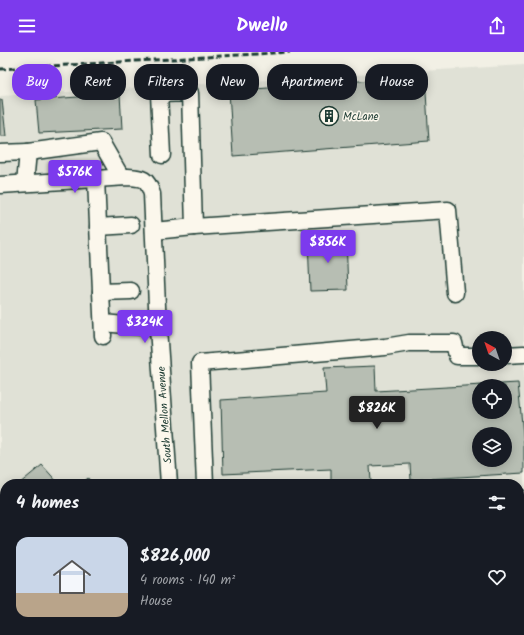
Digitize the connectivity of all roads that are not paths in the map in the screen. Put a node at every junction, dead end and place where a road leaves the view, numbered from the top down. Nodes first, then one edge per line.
1 (28, 152) junction
2 (0, 153) edge
3 (162, 155) dead end
4 (121, 177) junction
5 (96, 179) junction
6 (25, 183) junction
7 (0, 185) edge
8 (131, 225) dead end
9 (98, 227) junction
10 (194, 227) junction
11 (154, 231) junction
12 (131, 291) dead end
13 (101, 292) junction
14 (455, 293) dead end
15 (158, 328) junction
16 (524, 354) edge
17 (512, 355) edge
18 (472, 356) edge
19 (169, 479) edge
20 (205, 479) edge

1 - 2 street
1 - 4 street
1 - 6 street
3 - 10 street
4 - 5 street
4 - 11 street, South Mellon Avenue
5 - 6 street
5 - 9 street
6 - 7 street
8 - 9 street
9 - 13 street
10 - 11 street
10 - 14 street
11 - 15 street, South Mellon Avenue
12 - 13 street
13 - 15 street
15 - 19 street, South Mellon Avenue
16 - 17 street
18 - 20 street

